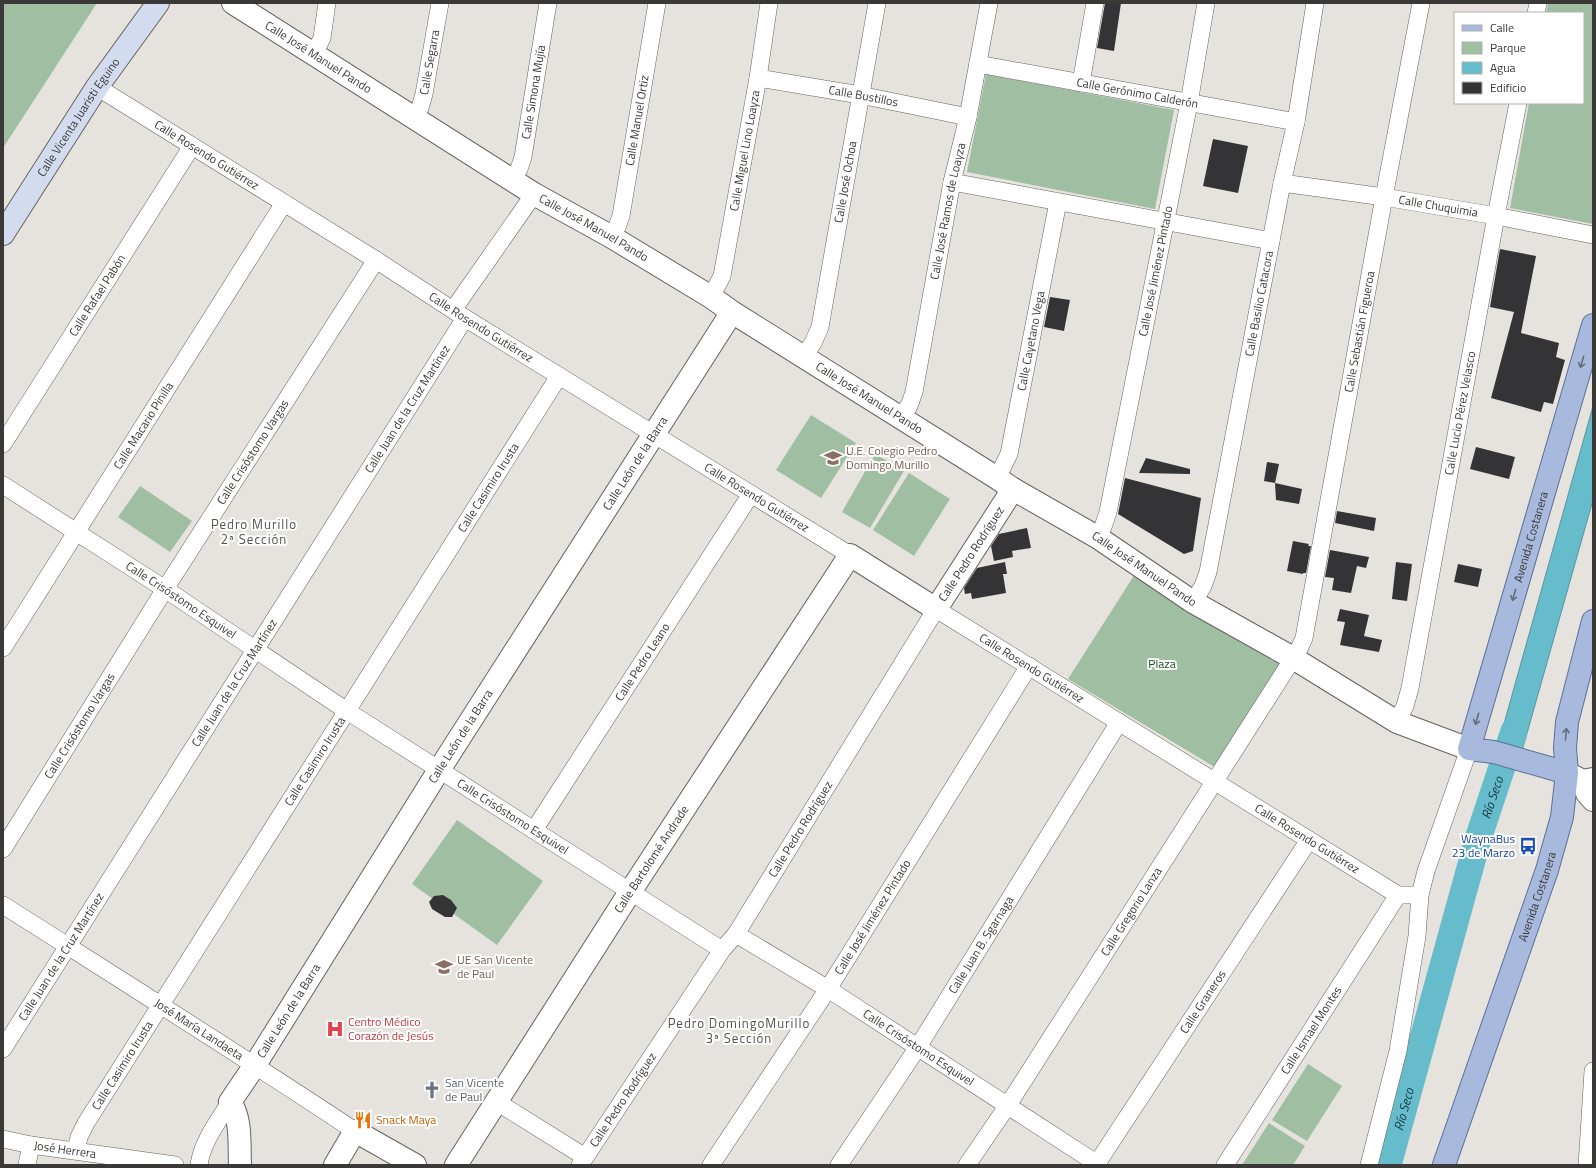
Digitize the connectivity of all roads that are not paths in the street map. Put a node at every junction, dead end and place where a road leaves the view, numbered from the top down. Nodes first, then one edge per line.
1 (158, 3) edge
2 (233, 3) edge
3 (327, 3) edge
4 (440, 3) edge
5 (548, 3) edge
6 (657, 3) edge
7 (770, 3) edge
8 (877, 3) edge
9 (989, 3) edge
10 (1095, 3) edge
11 (1206, 3) edge
12 (1315, 3) edge
13 (1421, 3) edge
14 (314, 54) junction
15 (978, 64) junction
16 (758, 78) junction
17 (1081, 83) junction
18 (97, 87) junction
19 (860, 95) junction
20 (1189, 103) junction
21 (1518, 104) edge
22 (968, 117) junction
23 (413, 118) junction
24 (1296, 122) junction
25 (192, 146) junction
26 (513, 179) junction
27 (952, 182) junction
28 (1282, 183) junction
29 (534, 194) junction
30 (1384, 197) junction
31 (284, 202) junction
32 (1058, 202) junction
33 (1496, 216) junction
34 (1166, 221) junction
35 (3, 234) edge
36 (1593, 235) edge
37 (610, 236) junction
38 (1270, 240) junction
39 (376, 260) junction
40 (712, 296) junction
41 (732, 312) junction
42 (459, 314) junction
43 (1593, 325) edge
44 (804, 357) junction
45 (559, 376) junction
46 (900, 417) junction
47 (653, 433) junction
48 (3, 444) edge
49 (1005, 484) junction
50 (3, 485) edge
51 (750, 494) junction
52 (76, 532) junction
53 (1097, 537) junction
54 (850, 555) junction
55 (165, 590) junction
56 (1193, 602) junction
57 (936, 609) junction
58 (1593, 621) edge
59 (3, 648) edge
60 (255, 649) junction
61 (1293, 658) junction
62 (1029, 666) junction
63 (347, 711) junction
64 (1119, 722) junction
65 (1397, 722) junction
66 (1469, 749) junction
67 (439, 770) junction
68 (1581, 778) edge
69 (1215, 781) junction
70 (1593, 800) edge
71 (534, 830) junction
72 (1309, 840) junction
73 (3, 849) edge
74 (630, 892) junction
75 (1398, 895) junction
76 (1420, 896) junction
77 (3, 904) edge
78 (736, 934) junction
79 (68, 946) junction
80 (722, 950) junction
81 (828, 989) junction
82 (161, 1006) junction
83 (918, 1047) junction
84 (3, 1049) edge
85 (255, 1065) junction
86 (1593, 1071) edge
87 (230, 1102) junction
88 (497, 1102) junction
89 (1008, 1105) junction
90 (355, 1131) junction
91 (3, 1139) edge
92 (31, 1144) junction
93 (76, 1150) junction
94 (583, 1161) edge
95 (138, 1162) edge
96 (27, 1165) edge
97 (175, 1165) edge
98 (199, 1165) edge
99 (240, 1165) edge
100 (335, 1165) edge
101 (415, 1165) edge
102 (456, 1165) edge
103 (711, 1165) edge
104 (839, 1165) edge
105 (967, 1165) edge
106 (1098, 1165) edge
107 (1225, 1165) edge
108 (1369, 1165) edge
109 (1444, 1165) edge
110 (1587, 1165) edge

1 - 18 main road, Calle Vicenta Juaristi Eguino
2 - 14 street, Calle José Manuel Pando
3 - 14 street
4 - 23 street, Calle Segarra
5 - 26 street, Calle Simona Mujía
6 - 37 street, Calle Manuel Ortiz
7 - 16 street, Calle Miguel Lino Loayza
8 - 19 street, Calle José Ochoa
9 - 15 street, Calle José Ramos de Loayza
10 - 17 street
11 - 20 street, Calle José Jiménez Pintado
12 - 24 street, Calle Basilio Catacora
13 - 30 street, Calle Sebastián Figueroa
14 - 23 street, Calle José Manuel Pando
15 - 17 street, Calle Gerónimo Calderón
15 - 22 street, Calle José Ramos de Loayza
16 - 19 street, Calle Bustillos
16 - 40 street, Calle Miguel Lino Loayza
17 - 20 street, Calle Gerónimo Calderón
18 - 25 street, Calle Rosendo Gutiérrez
18 - 35 main road, Calle Vicenta Juaristi Eguino
19 - 22 street, Calle Bustillos
19 - 44 street, Calle José Ochoa
20 - 24 street, Calle Gerónimo Calderón
20 - 34 street, Calle José Jiménez Pintado
21 - 33 street, Calle Lucio Pérez Velasco
22 - 27 street, Calle José Ramos de Loayza
23 - 26 street, Calle José Manuel Pando
24 - 28 street, Calle Basilio Catacora
25 - 31 street, Calle Rosendo Gutiérrez
25 - 48 street, Calle Rafael Pabón
26 - 29 street, Calle José Manuel Pando
27 - 32 street
27 - 46 street, Calle José Ramos de Loayza
28 - 30 street, Calle Chuquimia
28 - 38 street, Calle Basilio Catacora
29 - 37 street, Calle José Manuel Pando
29 - 42 street, Calle Juan de la Cruz Martínez
30 - 33 street, Calle Chuquimia
30 - 61 street, Calle Sebastián Figueroa
31 - 39 street, Calle Rosendo Gutiérrez
31 - 52 street, Calle Macario Pinilla
32 - 34 street
32 - 49 street, Calle Cayetano Vega
33 - 36 street, Calle Chuquimia
33 - 65 street, Calle Lucio Pérez Velasco
34 - 38 street
34 - 53 street, Calle José Jiménez Pintado
37 - 40 street, Calle José Manuel Pando
38 - 56 street, Calle Basilio Catacora
39 - 42 street, Calle Rosendo Gutiérrez
39 - 55 street, Calle Crisóstomo Vargas
40 - 41 street, Calle José Manuel Pando
41 - 44 street, Calle José Manuel Pando
41 - 47 street, Calle León de la Barra
42 - 45 street, Calle Rosendo Gutiérrez
42 - 60 street, Calle Juan de la Cruz Martínez
43 -> 66 main road, Avenida Costanera
44 - 46 street, Calle José Manuel Pando
45 - 47 street, Calle Rosendo Gutiérrez
45 - 63 street, Calle Casimiro Irusta
46 - 49 street, Calle José Manuel Pando
47 - 51 street, Calle Rosendo Gutiérrez
47 - 67 street, Calle León de la Barra
49 - 53 street, Calle José Manuel Pando
49 - 57 street, Calle Pedro Rodríguez
50 - 52 street, Calle Crisóstomo Esquivel
51 - 54 street, Calle Rosendo Gutiérrez
51 - 71 street, Calle Pedro Leano
52 - 55 street, Calle Crisóstomo Esquivel
52 - 59 street, Calle Macario Pinilla
53 - 56 street, Calle José Manuel Pando
54 - 57 street, Calle Rosendo Gutiérrez
54 - 74 street, Calle Bartolomé Andrade
55 - 60 street, Calle Crisóstomo Esquivel
55 - 73 street, Calle Crisóstomo Vargas
56 - 61 street, Calle José Manuel Pando
57 - 62 street, Calle Rosendo Gutiérrez
57 - 78 street, Calle Pedro Rodríguez
68 -> 58 main road, Avenida Costanera
60 - 63 street, Calle Crisóstomo Esquivel
60 - 79 street, Calle Juan de la Cruz Martínez
61 - 65 street, Calle José Manuel Pando
61 - 69 street, Calle Gregorio Lanza
62 - 64 street, Calle Rosendo Gutiérrez
62 - 81 street, Calle José Jiménez Pintado
63 - 67 street, Calle Crisóstomo Esquivel
63 - 82 street, Calle Casimiro Irusta
64 - 69 street, Calle Rosendo Gutiérrez
64 - 83 street, Calle Juan B. Sgarnaga
65 - 66 street, Calle José Manuel Pando
66 - 68 main road, Calle José Manuel Pando
66 - 76 street
67 - 71 street, Calle Crisóstomo Esquivel
67 - 85 street, Calle León de la Barra
68 - 70 street
68 - 109 main road, Avenida Costanera
69 - 72 street, Calle Rosendo Gutiérrez
69 - 89 street, Calle Gregorio Lanza
71 - 74 street, Calle Crisóstomo Esquivel
72 - 75 street, Calle Rosendo Gutiérrez
72 - 106 street, Calle Graneros
74 - 80 street, Calle Crisóstomo Esquivel
74 - 88 street, Calle Bartolomé Andrade
75 - 76 street, Calle Rosendo Gutiérrez
75 - 107 street, Calle Ismael Montes
76 - 108 street
77 - 79 street, José María Landaeta
78 - 80 street, Calle Pedro Rodríguez
78 - 81 street, Calle Crisóstomo Esquivel
79 - 82 street, José María Landaeta
79 - 84 street, Calle Juan de la Cruz Martínez
80 - 94 street, Calle Pedro Rodríguez
81 - 83 street, Calle Crisóstomo Esquivel
81 - 103 street, Calle José Jiménez Pintado
82 - 85 street, José María Landaeta
82 - 93 street, Calle Casimiro Irusta
83 - 89 street, Calle Crisóstomo Esquivel
83 - 104 street, Calle Juan B. Sgarnaga
85 - 87 street, Calle León de la Barra
85 - 90 street, José María Landaeta
86 - 110 street
87 - 98 street, Calle León de la Barra
87 - 99 street
88 - 94 street
88 - 102 street, Calle Bartolomé Andrade
89 - 105 street, Calle Gregorio Lanza
89 - 106 street, Calle Crisóstomo Esquivel
90 - 100 street
90 - 101 street, José María Landaeta
91 - 92 street, José Herrera
92 - 93 street, José Herrera
92 - 96 street
93 - 95 street, José Herrera
95 - 97 street, José Herrera

